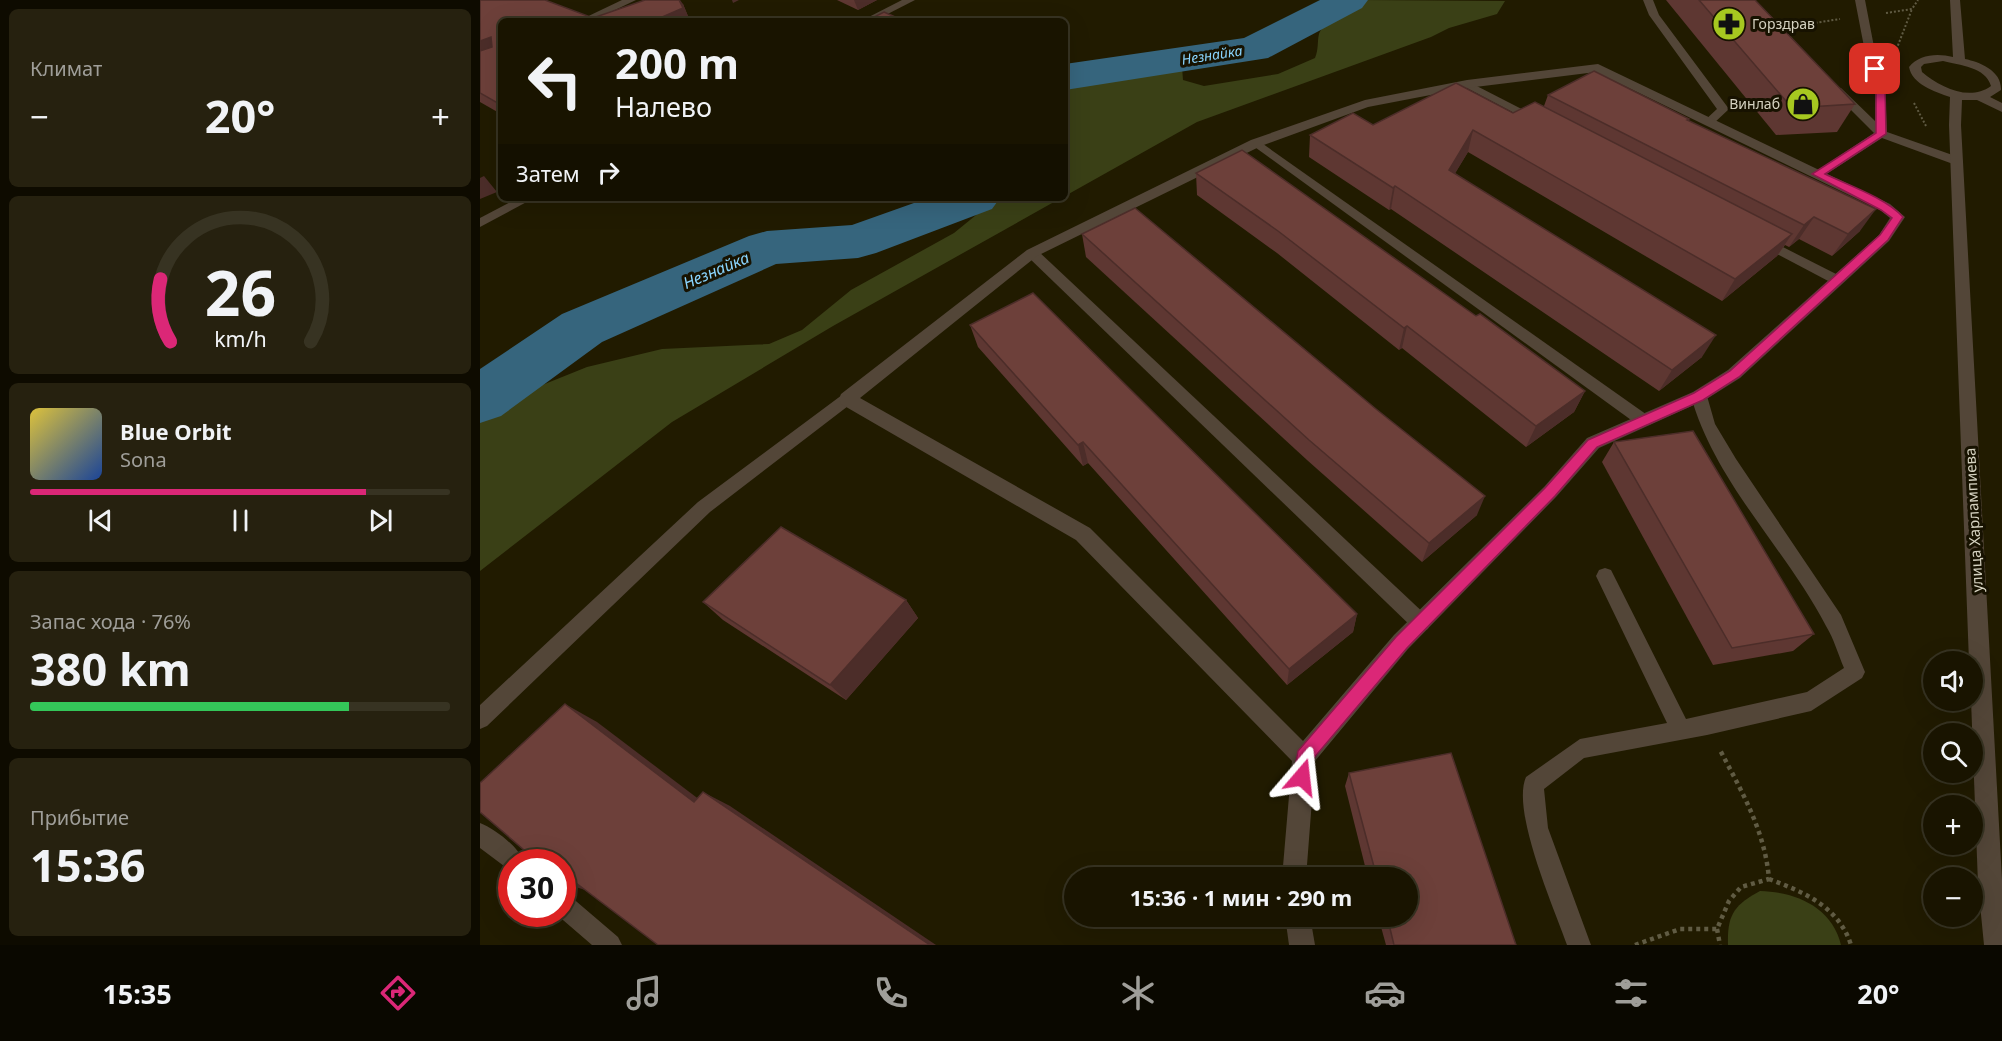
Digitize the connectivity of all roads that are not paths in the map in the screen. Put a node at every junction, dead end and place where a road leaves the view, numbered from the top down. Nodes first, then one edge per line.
1 (631, 0) edge
2 (910, 0) edge
3 (1648, 0) edge
4 (1860, 0) edge
5 (1955, 0) edge
6 (590, 18) edge
7 (872, 18) edge
8 (1959, 60) junction
9 (1467, 84) junction
10 (1999, 84) edge
11 (1832, 85) edge
12 (1956, 94) junction
13 (1977, 96) junction
14 (2002, 108) edge
15 (1710, 122) junction
16 (1552, 129) edge
17 (1881, 134) junction
18 (1256, 143) junction
19 (1957, 161) junction
20 (1818, 174) junction
21 (522, 201) edge
22 (480, 223) edge
23 (1753, 235) edge
24 (1032, 253) junction
25 (1837, 280) junction
26 (1699, 396) junction
27 (848, 399) junction
28 (1644, 421) junction
29 (1605, 576) dead end
30 (1421, 623) junction
31 (480, 719) edge
32 (1681, 730) junction
33 (1304, 757) junction
34 (480, 834) edge
35 (498, 849) edge
36 (1295, 867) edge
37 (576, 916) edge
38 (1299, 927) edge
39 (610, 945) edge
40 (1302, 945) edge
41 (1579, 945) edge
42 (1997, 945) edge

1 - 6 street
2 - 7 lane
3 - 15 lane
4 - 17 lane
5 - 8 street
8 - 10 street
8 - 12 street
9 - 15 street
9 - 16 lane
9 - 18 street
10 - 13 street
11 - 17 lane
12 - 13 street
12 - 19 street, улица Харлампиева
13 - 14 street
15 - 20 street
17 - 19 lane
17 - 20 lane
18 - 24 street
18 - 28 lane
19 - 42 street, улица Харлампиева
20 - 25 street
21 - 22 lane
23 - 25 lane
24 - 27 street
24 - 30 lane
25 - 26 street
26 - 28 street
26 - 32 lane
27 - 31 lane
27 - 33 street
28 - 30 street
29 - 32 lane
30 - 33 street
32 - 41 lane
33 - 36 street
34 - 35 lane
37 - 39 lane
38 - 40 street

